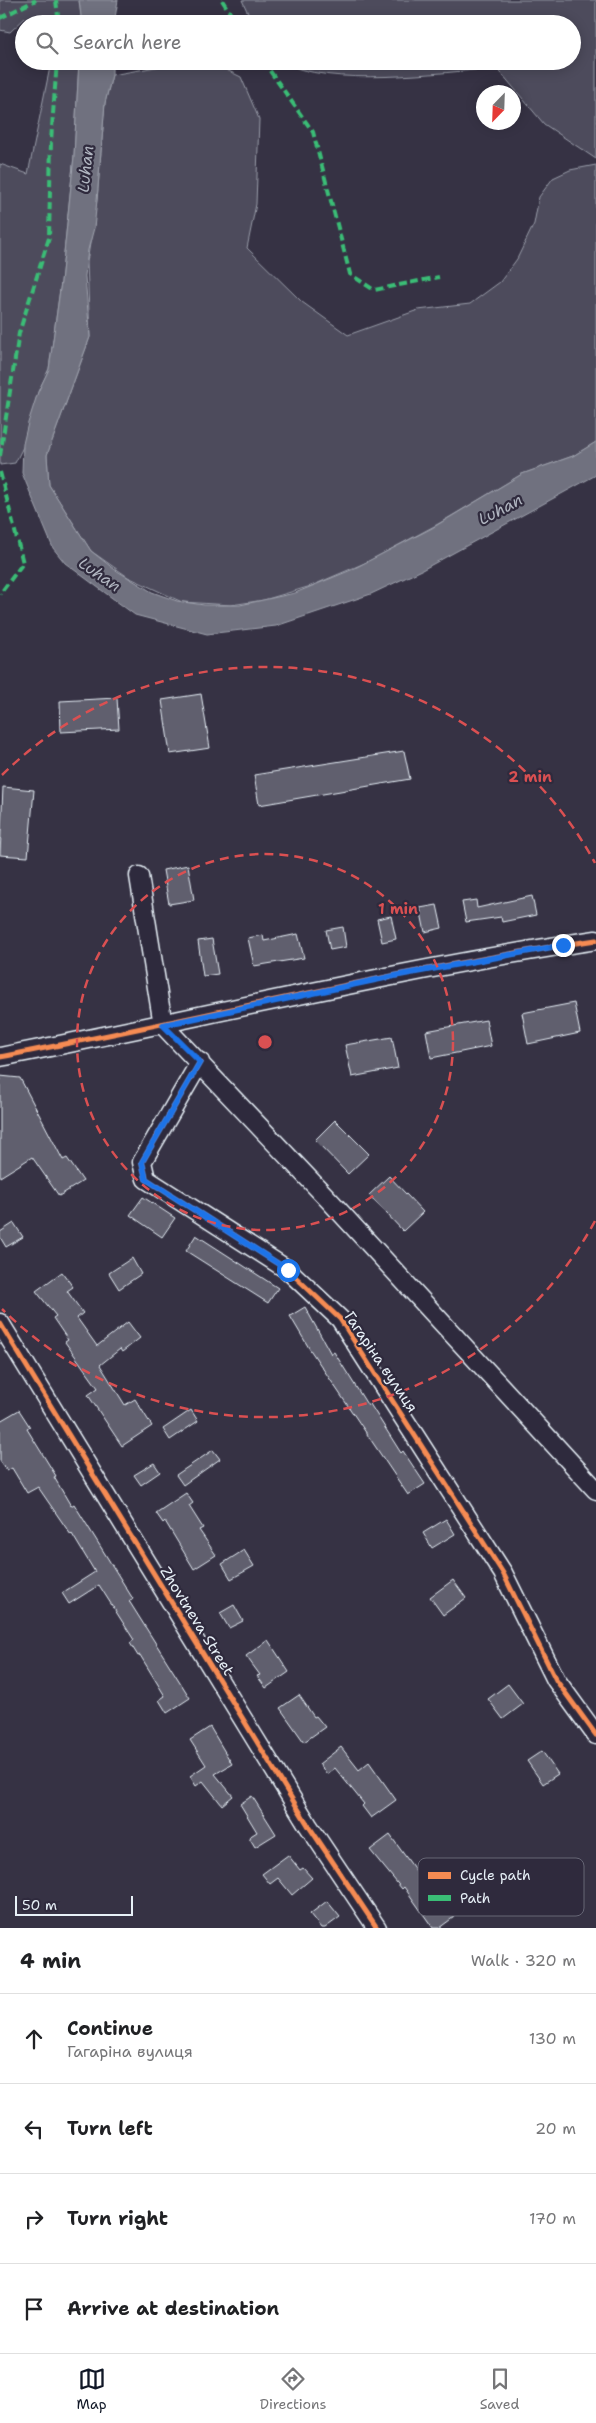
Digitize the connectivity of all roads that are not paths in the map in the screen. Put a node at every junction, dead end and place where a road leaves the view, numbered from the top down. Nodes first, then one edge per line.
1 (139, 876) dead end
2 (596, 940) edge
3 (163, 1025) junction
4 (0, 1057) edge
5 (200, 1062) junction
6 (0, 1323) edge
7 (596, 1490) edge
8 (596, 1735) edge
9 (377, 1928) edge

1 - 3 street
2 - 3 street
3 - 4 street
3 - 5 street
5 - 7 street
5 - 8 street, Гагаріна вулиця
6 - 9 street, Zhovtneva Street

